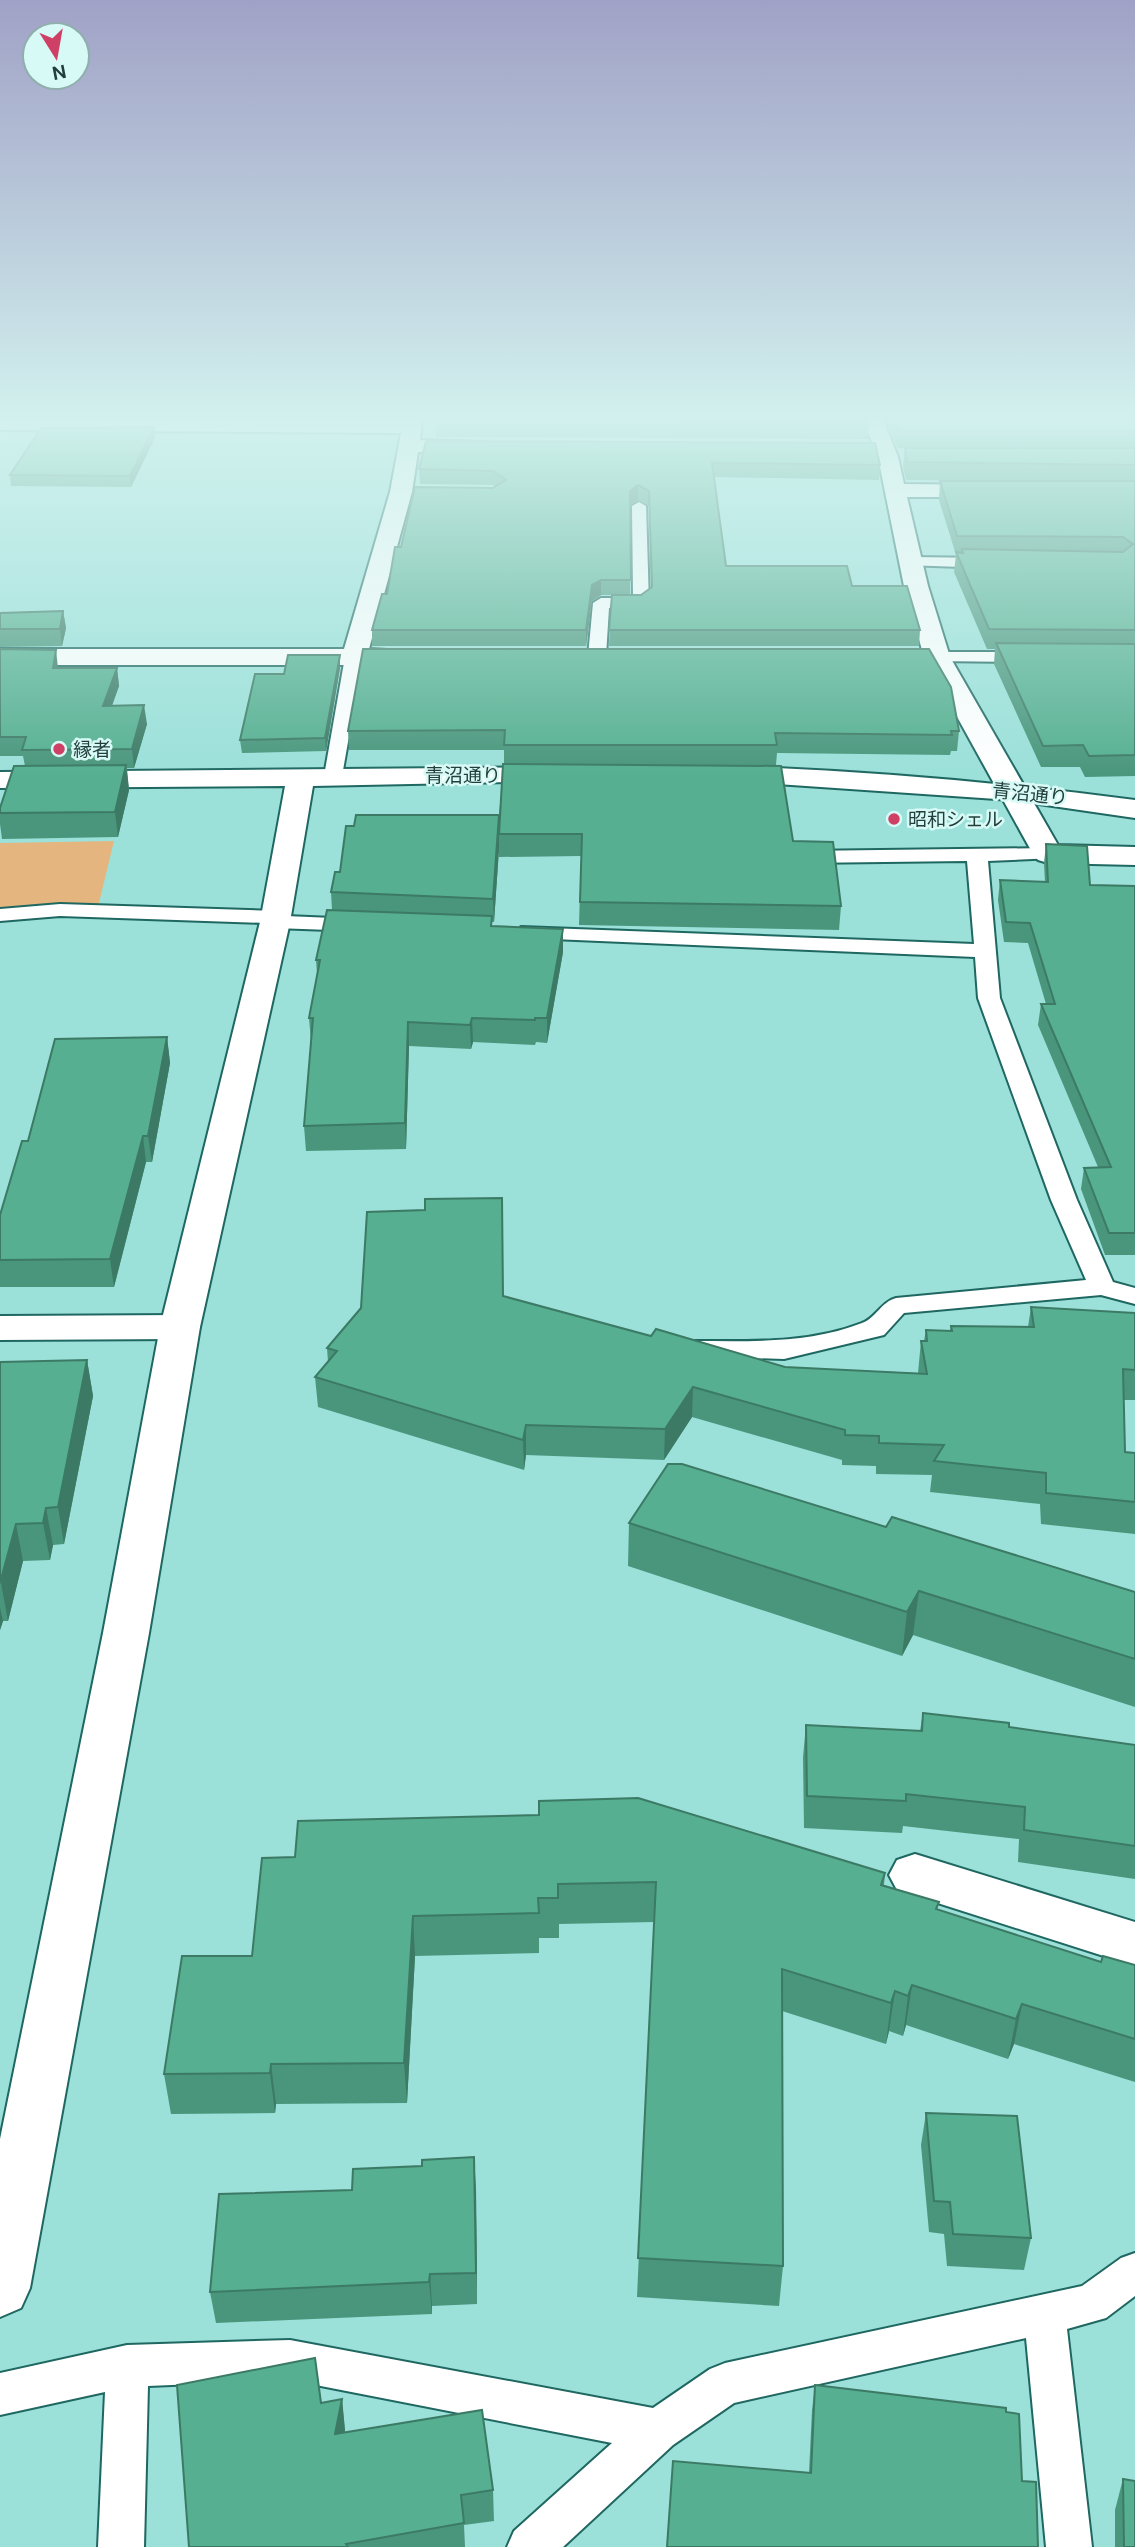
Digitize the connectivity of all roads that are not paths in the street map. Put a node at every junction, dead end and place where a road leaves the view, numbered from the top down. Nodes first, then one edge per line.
1 (388, 539) edge
2 (640, 539) edge
3 (906, 539) edge
4 (911, 562) junction
5 (1009, 563) edge
6 (570, 656) edge
7 (597, 656) junction
8 (624, 656) edge
9 (0, 657) edge
10 (354, 657) junction
11 (435, 657) edge
12 (910, 657) edge
13 (937, 657) junction
14 (1043, 657) edge
15 (577, 775) edge
16 (700, 775) edge
17 (317, 776) junction
18 (0, 779) edge
19 (1011, 792) junction
20 (1135, 809) edge
21 (1048, 854) junction
22 (977, 855) junction
23 (1135, 856) edge
24 (802, 857) edge
25 (0, 915) edge
26 (276, 919) junction
27 (372, 926) edge
28 (511, 931) edge
29 (985, 951) junction
30 (1102, 1287) junction
31 (1135, 1296) edge
32 (180, 1327) junction
33 (0, 1328) edge
34 (681, 1350) edge
35 (915, 1875) dead end
36 (1135, 1944) edge
37 (1135, 2272) edge
38 (0, 2288) edge
39 (1045, 2314) junction
40 (127, 2366) junction
41 (0, 2394) edge
42 (658, 2430) junction
43 (536, 2544) edge
44 (121, 2547) edge
45 (1069, 2547) edge

1 - 10 street
2 - 7 lane
3 - 4 street
4 - 5 lane
4 - 13 street
6 - 7 street
7 - 8 street
9 - 10 street
10 - 11 street
10 - 17 lane
12 - 13 street
13 - 14 lane
13 - 19 street
15 - 17 street, 青沼通り
16 - 19 street, 青沼通り
17 - 18 street, 青沼通り
17 - 26 street
19 - 20 street, 青沼通り
19 - 21 street
21 - 22 lane
21 - 23 street
22 - 24 lane
22 - 29 lane
25 - 26 lane
26 - 27 lane
26 - 32 street
28 - 29 lane
29 - 30 lane
30 - 31 lane
30 - 34 lane
32 - 33 street
32 - 38 street
35 - 36 street
37 - 39 lane
39 - 42 lane
39 - 45 lane
40 - 41 lane
40 - 42 lane
40 - 44 lane
42 - 43 lane

